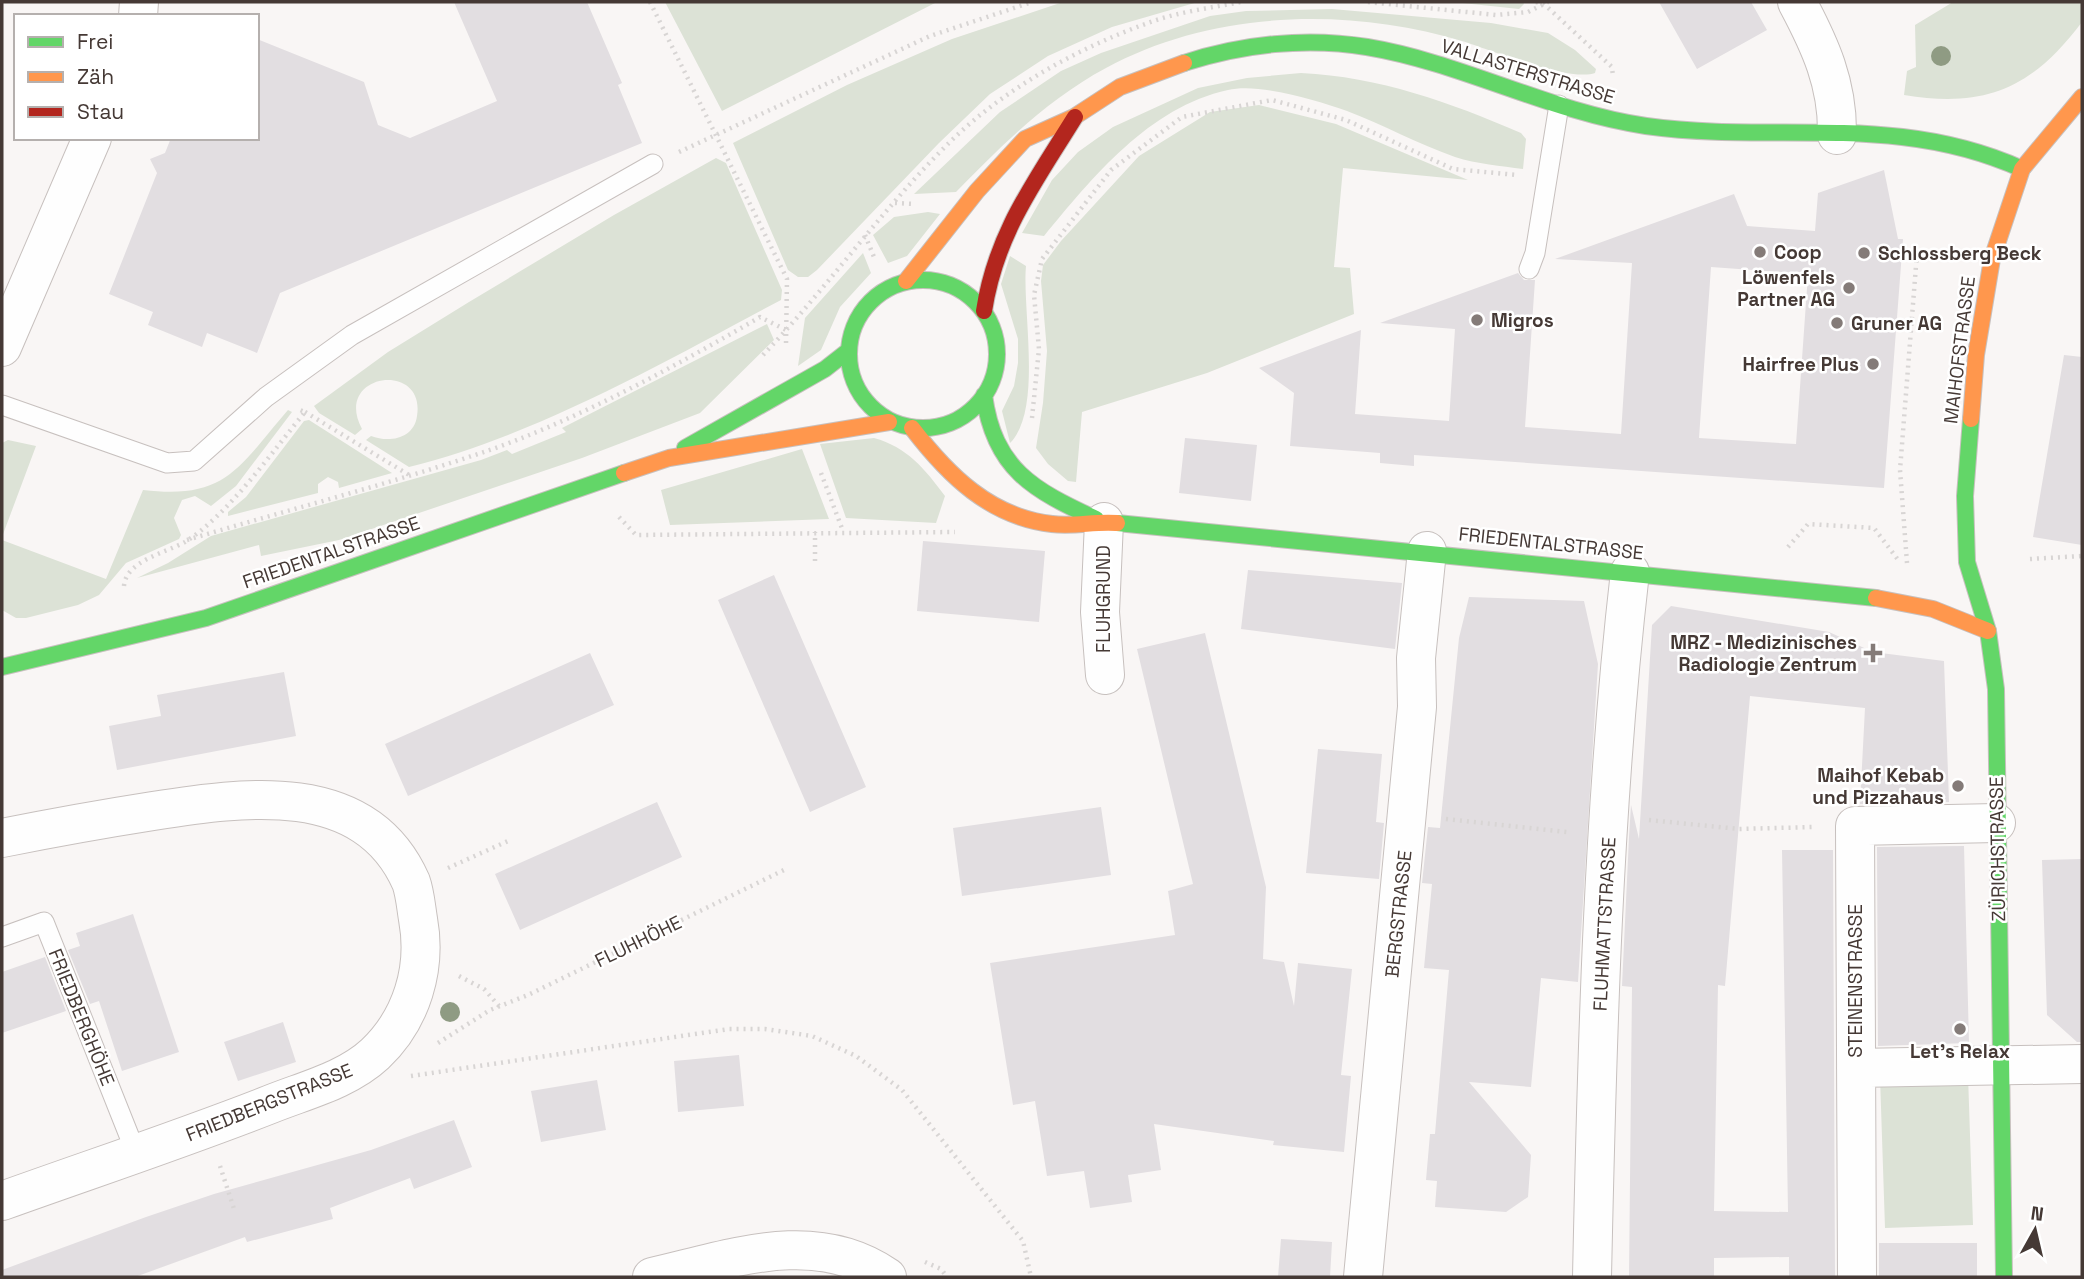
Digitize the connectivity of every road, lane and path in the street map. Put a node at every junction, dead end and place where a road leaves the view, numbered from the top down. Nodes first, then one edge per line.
1 (650, 2) edge
2 (1032, 2) edge
3 (1368, 2) edge
4 (1536, 2) edge
5 (1797, 2) edge
6 (1546, 3) edge
7 (1612, 67) dead end
8 (2082, 97) edge
9 (1559, 105) junction
10 (1075, 117) junction
11 (718, 134) junction
12 (1837, 135) junction
13 (91, 140) edge
14 (653, 164) joint
15 (2022, 169) junction
16 (1522, 176) dead end
17 (916, 178) dead end
18 (1917, 253) dead end
19 (1529, 269) dead end
20 (906, 281) junction
21 (984, 311) junction
22 (786, 330) junction
23 (2, 347) edge
24 (848, 351) junction
25 (984, 395) junction
26 (266, 397) junction
27 (2, 405) edge
28 (305, 412) junction
29 (889, 422) junction
30 (912, 428) junction
31 (1030, 428) dead end
32 (669, 457) junction
33 (820, 471) dead end
34 (409, 475) junction
35 (614, 512) dead end
36 (1104, 522) junction
37 (843, 531) junction
38 (815, 532) junction
39 (965, 533) dead end
40 (187, 540) junction
41 (1427, 551) junction
42 (2082, 556) edge
43 (2030, 559) dead end
44 (815, 561) dead end
45 (1906, 571) dead end
46 (1646, 574) junction
47 (124, 586) dead end
48 (1988, 631) junction
49 (2, 667) edge
50 (1105, 676) dead end
51 (1610, 802) junction
52 (1485, 823) dead end
53 (1996, 823) junction
54 (1855, 826) junction
55 (1526, 827) dead end
56 (2, 838) edge
57 (508, 841) dead end
58 (442, 870) dead end
59 (784, 870) dead end
60 (2, 937) edge
61 (456, 975) dead end
62 (499, 1006) junction
63 (429, 1048) dead end
64 (2082, 1064) edge
65 (1999, 1067) junction
66 (1856, 1068) junction
67 (403, 1073) dead end
68 (136, 1153) junction
69 (225, 1182) dead end
70 (2, 1201) edge
71 (235, 1212) dead end
72 (652, 1277) edge
73 (887, 1277) edge
74 (1031, 1277) edge
75 (1363, 1277) edge
76 (1592, 1277) edge
77 (1857, 1277) edge
78 (2004, 1277) edge

1 - 11 path
2 - 11 path
3 - 6 path
4 - 6 path
5 - 12 street
6 - 7 path
8 - 15 main road, MAIHOFSTRASSE
9 - 10 main road, VALLASTERSTRASSE
9 - 12 main road, VALLASTERSTRASSE
9 - 19 lane
10 - 20 main road, VALLASTERSTRASSE
10 - 21 main road, VALLASTERSTRASSE
11 - 14 path
11 - 22 path
12 - 15 main road, VALLASTERSTRASSE
13 - 23 street
14 - 26 lane
15 - 48 main road, MAIHOFSTRASSE
16 - 31 path
17 - 22 path
18 - 45 path
20 - 21 main road
20 - 24 main road
21 - 25 main road
22 - 34 path
24 - 29 main road
24 - 32 main road, FRIEDENTALSTRASSE
25 - 30 main road
25 - 36 main road, FRIEDENTALSTRASSE
26 - 27 lane
26 - 28 path
28 - 34 path
28 - 40 path
29 - 30 main road
29 - 32 main road, FRIEDENTALSTRASSE
30 - 36 main road, FRIEDENTALSTRASSE
32 - 49 main road, FRIEDENTALSTRASSE
33 - 37 path
34 - 40 path
35 - 38 path
36 - 41 main road, FRIEDENTALSTRASSE
36 - 50 street, FLUHGRUND
37 - 38 path
37 - 39 path
38 - 44 path
40 - 47 path
41 - 46 main road, FRIEDENTALSTRASSE
41 - 75 street, BERGSTRASSE
42 - 43 path
46 - 48 main road, FRIEDENTALSTRASSE
46 - 51 street, FLUHMATTSTRASSE
48 - 53 main road, ZÜRICHSTRASSE
51 - 54 path
51 - 76 street, FLUHMATTSTRASSE
52 - 55 path
53 - 54 street
53 - 65 main road, ZÜRICHSTRASSE
54 - 66 street, STEINENSTRASSE
56 - 68 street, FRIEDBERGSTRASSE
57 - 58 path
59 - 62 path, FLUHHÖHE
60 - 68 lane, FRIEDBERGHÖHE
61 - 62 path
62 - 63 path, FLUHHÖHE
64 - 65 street
65 - 66 street
65 - 78 main road, ZÜRICHSTRASSE
66 - 77 street, STEINENSTRASSE
67 - 74 path
68 - 70 street, FRIEDBERGSTRASSE
69 - 71 path
72 - 73 street

